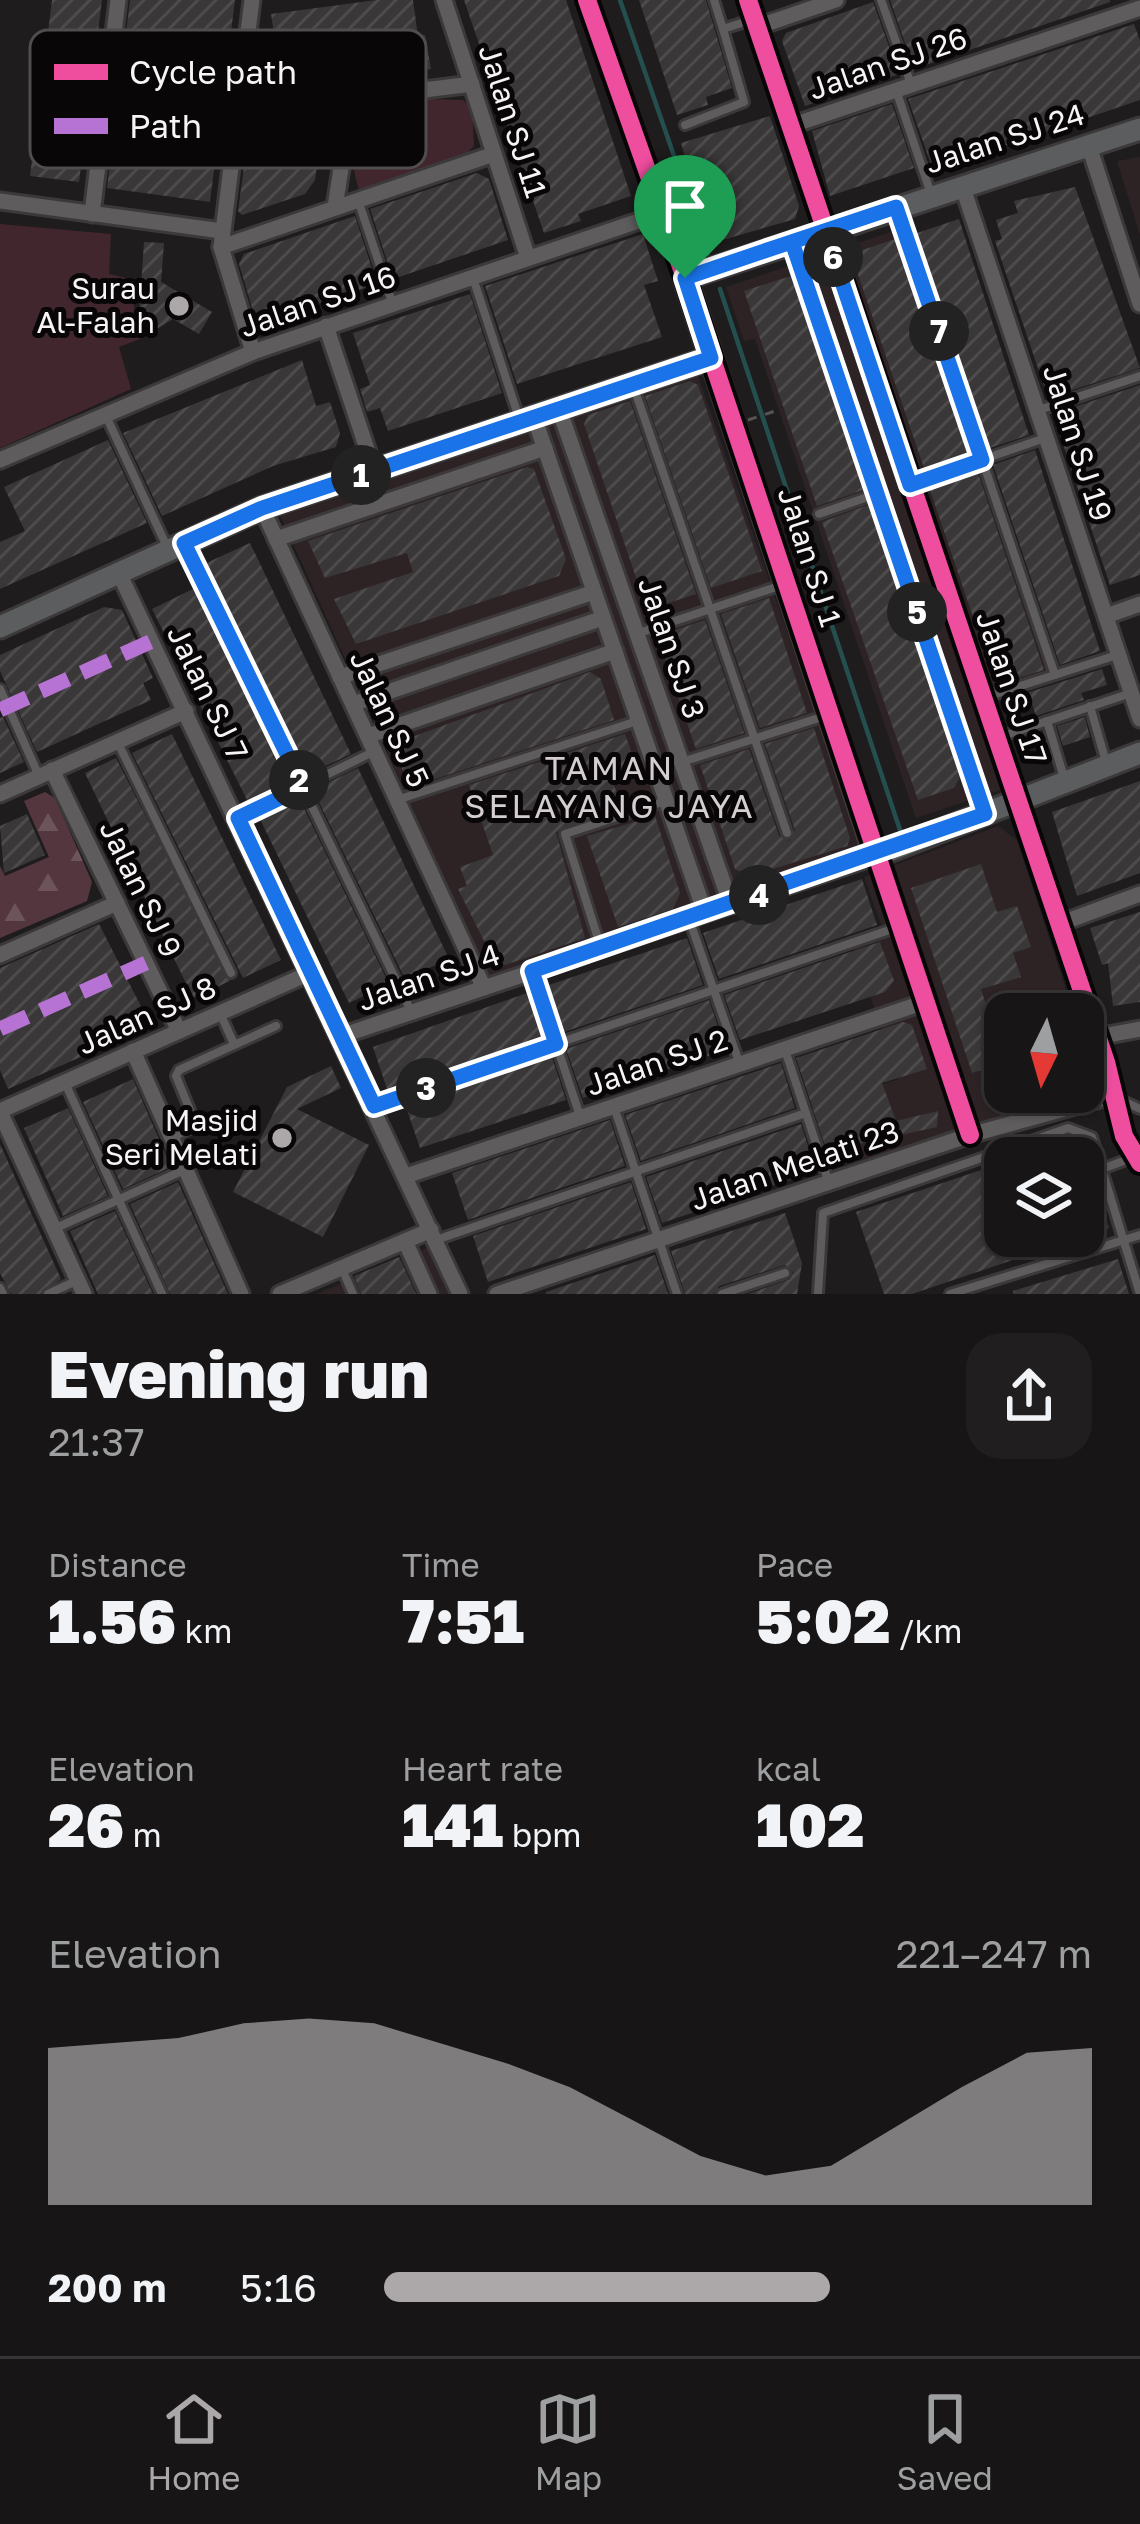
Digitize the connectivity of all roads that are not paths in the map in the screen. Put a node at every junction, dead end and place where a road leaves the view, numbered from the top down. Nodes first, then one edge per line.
1 (118, 0) edge
2 (263, 0) edge
3 (444, 0) edge
4 (586, 0) edge
5 (714, 0) edge
6 (748, 0) edge
7 (836, 0) edge
8 (881, 0) edge
9 (251, 1) edge
10 (1140, 8) edge
11 (756, 23) junction
12 (723, 29) junction
13 (114, 30) edge
14 (472, 84) junction
15 (903, 88) junction
16 (426, 90) edge
17 (685, 125) dead end
18 (790, 126) junction
19 (1140, 129) edge
20 (1088, 143) junction
21 (494, 154) junction
22 (98, 168) edge
23 (231, 168) edge
24 (341, 168) edge
25 (962, 185) junction
26 (932, 195) junction
27 (358, 200) junction
28 (0, 201) edge
29 (335, 207) junction
30 (896, 207) junction
31 (662, 213) junction
32 (92, 214) junction
33 (825, 231) junction
34 (222, 239) junction
35 (792, 242) junction
36 (528, 258) junction
37 (472, 277) junction
38 (685, 278) junction
39 (393, 304) junction
40 (1140, 304) edge
41 (326, 326) junction
42 (253, 352) junction
43 (711, 358) junction
44 (1140, 376) edge
45 (633, 384) junction
46 (559, 409) junction
47 (1037, 410) junction
48 (106, 414) junction
49 (527, 419) junction
50 (1046, 437) junction
51 (545, 448) junction
52 (0, 460) edge
53 (982, 460) junction
54 (374, 470) junction
55 (910, 485) junction
56 (877, 494) junction
57 (262, 508) junction
58 (819, 514) dead end
59 (276, 538) junction
60 (176, 547) junction
61 (119, 573) junction
62 (796, 581) junction
63 (594, 592) junction
64 (1140, 604) edge
65 (710, 609) junction
66 (1106, 616) junction
67 (603, 618) junction
68 (0, 627) edge
69 (637, 634) junction
70 (615, 651) junction
71 (1119, 655) junction
72 (1055, 675) junction
73 (340, 677) junction
74 (0, 689) edge
75 (1131, 692) junction
76 (982, 698) junction
77 (353, 704) junction
78 (1090, 706) junction
79 (186, 711) junction
80 (829, 715) junction
81 (1140, 718) edge
82 (639, 720) junction
83 (1047, 721) junction
84 (996, 738) junction
85 (754, 739) junction
86 (117, 741) junction
87 (371, 744) junction
88 (1140, 753) edge
89 (682, 762) junction
90 (1108, 766) junction
91 (46, 773) junction
92 (1066, 782) junction
93 (303, 787) junction
94 (0, 794) edge
95 (397, 800) junction
96 (666, 800) junction
97 (1017, 801) junction
98 (985, 814) junction
99 (238, 818) junction
100 (787, 833) dead end
101 (876, 856) junction
102 (1140, 894) edge
103 (117, 903) junction
104 (731, 905) junction
105 (697, 916) junction
106 (1059, 924) junction
107 (900, 927) junction
108 (601, 948) junction
109 (0, 956) edge
110 (532, 971) junction
111 (312, 972) junction
112 (230, 973) dead end
113 (484, 988) junction
114 (714, 990) junction
115 (1082, 993) edge
116 (925, 1002) junction
117 (412, 1012) junction
118 (220, 1013) junction
119 (276, 1026) dead end
120 (1140, 1029) edge
121 (179, 1031) junction
122 (341, 1036) junction
123 (1104, 1036) edge
124 (234, 1044) junction
125 (556, 1044) junction
126 (784, 1049) junction
127 (133, 1052) junction
128 (1104, 1056) edge
129 (1106, 1062) junction
130 (740, 1064) junction
131 (64, 1082) junction
132 (1112, 1096) junction
133 (374, 1106) junction
134 (614, 1106) junction
135 (1, 1108) edge
136 (1140, 1109) edge
137 (806, 1113) junction
138 (581, 1117) junction
139 (970, 1135) junction
140 (1046, 1137) edge
141 (1092, 1137) edge
142 (172, 1138) junction
143 (1138, 1151) edge
144 (984, 1159) edge
145 (976, 1162) junction
146 (1104, 1168) edge
147 (186, 1169) junction
148 (635, 1171) junction
149 (406, 1176) junction
150 (1104, 1176) edge
151 (829, 1183) junction
152 (118, 1200) junction
153 (54, 1229) junction
154 (1140, 1234) edge
155 (433, 1235) junction
156 (405, 1240) junction
157 (659, 1240) junction
158 (1123, 1240) junction
159 (341, 1268) junction
160 (785, 1273) dead end
161 (81, 1287) edge
162 (48, 1294) edge
163 (161, 1294) edge
164 (242, 1294) edge
165 (280, 1294) edge
166 (353, 1294) edge
167 (429, 1294) edge
168 (460, 1294) edge
169 (497, 1294) edge
170 (677, 1294) edge
171 (722, 1294) edge
172 (818, 1294) edge
173 (950, 1294) edge
174 (1140, 1294) edge

1 - 13 street
2 - 9 street
3 - 14 street, Jalan SJ 11
4 - 31 street, Jalan SJ 1
5 - 12 lane
6 - 11 street, Jalan SJ 17
7 - 11 street
8 - 15 lane
10 - 15 street, Jalan SJ 26
11 - 12 lane
11 - 18 street, Jalan SJ 17
12 - 17 lane
14 - 16 street
14 - 21 street, Jalan SJ 11
15 - 18 street, Jalan SJ 26
15 - 26 lane
18 - 33 street, Jalan SJ 17
19 - 20 street, Jalan SJ 24
20 - 25 street, Jalan SJ 24
20 - 40 street
21 - 27 street
21 - 36 street, Jalan SJ 11
22 - 32 street
23 - 34 street
24 - 29 street
25 - 26 street, Jalan SJ 24
25 - 47 street, Jalan SJ 19
26 - 30 street, Jalan SJ 24
27 - 29 street
27 - 39 lane
28 - 32 street
29 - 34 street
30 - 33 street, Jalan SJ 24
30 - 53 lane
31 - 36 street, Jalan SJ 16
31 - 38 street, Jalan SJ 1
32 - 34 street
33 - 35 street, Jalan SJ 24
33 - 55 street, Jalan SJ 17
34 - 42 street
35 - 38 street, Jalan SJ 24
35 - 56 street
36 - 37 street, Jalan SJ 16
37 - 39 street, Jalan SJ 16
37 - 49 lane
38 - 43 street, Jalan SJ 1
39 - 41 street, Jalan SJ 16
41 - 42 street, Jalan SJ 16
41 - 54 street
42 - 48 street, Jalan SJ 16
43 - 45 street
43 - 62 street, Jalan SJ 1
44 - 47 lane
45 - 46 street
45 - 65 lane
46 - 49 street
46 - 69 street, Jalan SJ 3
47 - 50 street, Jalan SJ 19
48 - 52 street, Jalan SJ 16
48 - 60 lane
49 - 51 street, Jalan SJ 3
49 - 54 street
50 - 53 lane
50 - 66 street, Jalan SJ 19
51 - 59 street
51 - 63 street, Jalan SJ 3
53 - 55 lane
53 - 72 lane
54 - 57 street
55 - 76 street, Jalan SJ 17
56 - 58 lane
56 - 98 street
57 - 59 street, Jalan SJ 5
57 - 60 street
59 - 73 street, Jalan SJ 5
60 - 61 street
60 - 93 lane
61 - 68 street
61 - 79 street, Jalan SJ 7
62 - 65 lane
62 - 80 street, Jalan SJ 1
63 - 67 street, Jalan SJ 3
63 - 73 street
64 - 66 street
65 - 69 lane
65 - 85 lane
66 - 71 street, Jalan SJ 19
67 - 70 street, Jalan SJ 3
67 - 77 street
69 - 89 street, Jalan SJ 3
70 - 82 street, Jalan SJ 3
70 - 87 street
71 - 72 lane
71 - 75 street, Jalan SJ 19
72 - 76 lane
73 - 77 street, Jalan SJ 5
74 - 91 lane
75 - 78 lane
75 - 81 street, Jalan SJ 19
76 - 84 street, Jalan SJ 17
77 - 87 street, Jalan SJ 5
78 - 83 lane
78 - 90 lane
79 - 86 street
79 - 99 street, Jalan SJ 7
80 - 85 lane
80 - 101 street, Jalan SJ 1
82 - 95 lane
82 - 96 street, Jalan SJ 3
83 - 84 lane
83 - 92 lane
84 - 97 street, Jalan SJ 17
85 - 89 lane
85 - 100 lane
86 - 91 street
86 - 112 lane
87 - 93 lane
87 - 95 street, Jalan SJ 5
88 - 90 street
89 - 104 street, Jalan SJ 3
90 - 92 street
91 - 94 street
91 - 103 street, Jalan SJ 9
92 - 97 street
93 - 99 lane
93 - 117 lane
95 - 113 street, Jalan SJ 5
96 - 105 street, Jalan SJ 3
96 - 108 lane
97 - 98 street
97 - 106 street, Jalan SJ 17
98 - 101 street
99 - 111 street, Jalan SJ 7
101 - 104 street, Jalan SJ 4
101 - 107 street, Jalan SJ 1
102 - 106 street
103 - 109 street
103 - 121 street, Jalan SJ 9
104 - 105 street, Jalan SJ 4
105 - 108 street, Jalan SJ 4
105 - 114 lane
106 - 115 street, Jalan SJ 17
107 - 114 lane
107 - 116 street, Jalan SJ 1
108 - 110 street, Jalan SJ 4
110 - 113 street, Jalan SJ 4
110 - 125 lane
111 - 118 street, Jalan SJ 8
111 - 122 street, Jalan SJ 7
113 - 117 street, Jalan SJ 4
114 - 125 lane
114 - 130 lane
116 - 126 street, Jalan SJ 2
116 - 139 street, Jalan SJ 1
117 - 122 street, Jalan SJ 4
118 - 121 street, Jalan SJ 8
118 - 124 lane
119 - 124 lane
120 - 123 street
121 - 127 street, Jalan SJ 8
122 - 133 street, Jalan SJ 7
124 - 142 lane
125 - 133 lane
125 - 138 lane
126 - 130 street, Jalan SJ 2
126 - 137 lane
127 - 131 street, Jalan SJ 8
127 - 142 street
128 - 129 street, Jalan SJ 17
129 - 132 street, Jalan SJ 17
129 - 136 lane
130 - 134 street, Jalan SJ 2
131 - 135 street, Jalan SJ 8
131 - 152 lane
132 - 139 street, Jalan Melati 23
132 - 143 street, Jalan SJ 17
133 - 149 street, Jalan SJ 7
134 - 138 street, Jalan SJ 2
134 - 148 lane
135 - 153 street
137 - 148 lane
137 - 151 lane
138 - 149 street, Jalan SJ 2
139 - 145 lane
139 - 151 street, Jalan Melati 23
140 - 141 lane
142 - 147 street
143 - 146 lane
144 - 145 lane
145 - 172 lane
147 - 152 lane
147 - 164 street
148 - 155 lane
148 - 157 lane
149 - 155 street, Jalan SJ 7
150 - 158 lane
151 - 157 street, Jalan Melati 23
152 - 153 lane
152 - 163 lane
153 - 161 street
154 - 158 lane
155 - 156 street
155 - 168 street, Jalan SJ 7
156 - 159 street
156 - 167 street
157 - 169 street, Jalan Melati 23
157 - 170 lane
158 - 173 lane
158 - 174 lane
159 - 165 street
159 - 166 lane
160 - 171 lane
161 - 162 lane

